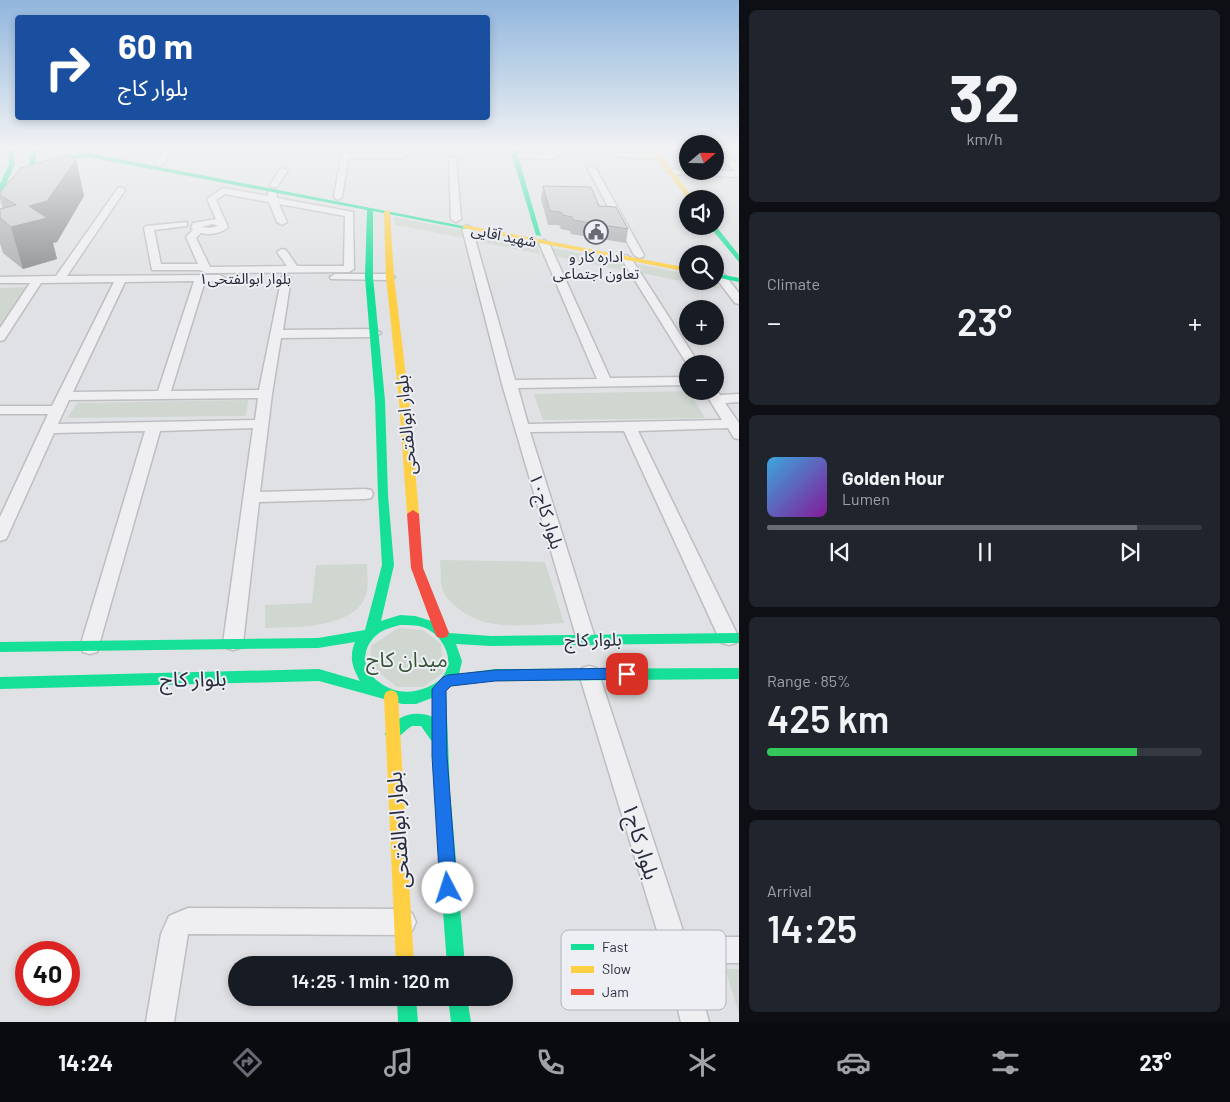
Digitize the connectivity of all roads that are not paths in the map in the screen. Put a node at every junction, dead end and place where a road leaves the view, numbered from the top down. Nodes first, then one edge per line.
1 (19, 194) edge
2 (118, 194) edge
3 (220, 194) edge
4 (274, 194) edge
5 (279, 194) edge
6 (283, 194) edge
7 (295, 194) edge
8 (339, 194) edge
9 (454, 194) edge
10 (527, 194) edge
11 (605, 194) edge
12 (338, 197) junction
13 (370, 209) junction
14 (387, 212) junction
15 (0, 218) edge
16 (456, 219) junction
17 (282, 222) dead end
18 (184, 224) dead end
19 (467, 228) junction
20 (718, 235) edge
21 (541, 239) junction
22 (282, 252) dead end
23 (639, 255) junction
24 (731, 256) edge
25 (626, 258) junction
26 (235, 261) dead end
27 (679, 263) edge
28 (156, 268) junction
29 (679, 268) edge
30 (66, 269) junction
31 (201, 270) junction
32 (290, 274) junction
33 (724, 274) edge
34 (739, 274) edge
35 (724, 276) edge
36 (369, 277) junction
37 (390, 277) junction
38 (121, 279) junction
39 (0, 280) edge
40 (37, 280) junction
41 (59, 280) junction
42 (739, 280) edge
43 (724, 283) edge
44 (739, 301) edge
45 (375, 333) junction
46 (276, 334) junction
47 (0, 337) edge
48 (687, 355) edge
49 (679, 381) edge
50 (605, 382) junction
51 (509, 384) junction
52 (163, 395) junction
53 (64, 396) junction
54 (724, 396) edge
55 (739, 398) edge
56 (380, 400) junction
57 (716, 400) edge
58 (404, 401) junction
59 (263, 409) junction
60 (0, 410) edge
61 (57, 410) junction
62 (154, 426) junction
63 (629, 427) junction
64 (522, 428) junction
65 (48, 429) junction
66 (735, 429) edge
67 (365, 494) dead end
68 (253, 497) junction
69 (0, 535) edge
70 (388, 565) junction
71 (417, 568) junction
72 (412, 580) dead end
73 (397, 582) dead end
74 (368, 632) junction
75 (444, 636) junction
76 (584, 638) junction
77 (734, 638) edge
78 (491, 641) junction
79 (233, 643) junction
80 (318, 643) junction
81 (0, 647) edge
82 (90, 647) junction
83 (338, 652) dead end
84 (478, 653) dead end
85 (481, 665) dead end
86 (337, 668) dead end
87 (739, 673) edge
88 (589, 674) junction
89 (319, 675) junction
90 (495, 676) junction
91 (0, 683) edge
92 (443, 685) junction
93 (387, 694) junction
94 (392, 734) junction
95 (438, 738) junction
96 (403, 922) junction
97 (670, 930) edge
98 (726, 950) edge
99 (739, 950) edge
100 (405, 956) edge
101 (455, 956) edge
102 (407, 1006) edge
103 (459, 1006) edge
104 (160, 1022) edge
105 (408, 1022) edge
106 (461, 1022) edge

1 - 15 street
2 - 30 street
3 - 31 street
4 - 17 street
5 - 32 street
6 - 13 street, شهید آقایی
7 - 12 street, شهید آقایی
8 - 12 street
9 - 16 street
10 - 21 street
11 - 23 street
12 - 16 street, شهید آقایی
13 - 14 street, شهید آقایی
13 - 36 street, بلوار ابوالفتحی
14 - 19 street, شهید آقایی
14 - 37 street, بلوار ابوالفتحی
16 - 21 street, شهید آقایی
18 - 28 street
19 - 21 street, شهید آقایی
19 - 51 street, بلوار کاج۱۰
20 - 24 street
21 - 23 street, شهید آقایی
21 - 25 street, شهید آقایی
21 - 50 street
22 - 32 street
23 - 27 street, شهید آقایی
25 - 29 street, شهید آقایی
25 - 48 street
26 - 31 street
28 - 30 street
28 - 31 street
30 - 41 street
31 - 32 street, بلوار ابوالفتحی۱
31 - 38 street, بلوار ابوالفتحی۱
31 - 52 street
32 - 36 street, بلوار ابوالفتحی۱
32 - 46 street
33 - 34 street
35 - 42 street
36 - 37 street
36 - 45 street, بلوار ابوالفتحی
37 - 58 street, بلوار ابوالفتحی
38 - 41 street
38 - 53 street
39 - 40 street
40 - 41 street
40 - 47 street
43 - 44 street
45 - 46 street
45 - 56 street, بلوار ابوالفتحی
46 - 59 street
49 - 50 street
50 - 51 street
51 - 64 street, بلوار کاج۱۰
52 - 53 street
52 - 59 street
53 - 61 street
54 - 55 street
56 - 58 street
56 - 70 street, بلوار ابوالفتحی
57 - 66 street
58 - 71 street, بلوار ابوالفتحی
59 - 62 street
59 - 68 street
60 - 61 street
61 - 65 street
62 - 65 street
62 - 82 street
63 - 64 street
63 - 66 street
63 - 77 street
64 - 76 street, بلوار کاج۱۰
65 - 69 street
67 - 68 street
68 - 79 street
70 - 73 street
70 - 74 street, بلوار ابوالفتحی
71 - 72 street
71 - 75 street, بلوار ابوالفتحی
74 - 75 street
74 - 80 street, بلوار کاج
74 - 93 street
75 - 78 street, بلوار کاج
75 - 92 street
76 - 77 street, بلوار کاج
76 - 78 street, بلوار کاج
78 - 84 street
79 - 80 street, بلوار کاج
79 - 82 street, بلوار کاج
80 - 83 street
81 - 82 street, بلوار کاج
85 - 90 street
86 - 89 street
87 - 88 street, بلوار کاج
88 - 90 street, بلوار کاج
88 - 97 street, بلوار کاج۱
89 - 91 street, بلوار کاج
89 - 93 street, بلوار کاج
90 - 92 street, بلوار کاج
92 - 93 street
92 - 95 street
93 - 94 street, بلوار ابوالفتحی
94 - 95 street
94 - 96 street, بلوار ابوالفتحی
95 - 101 street
96 - 100 street, بلوار ابوالفتحی
96 - 104 street
98 - 99 street
102 - 105 street
103 - 106 street

